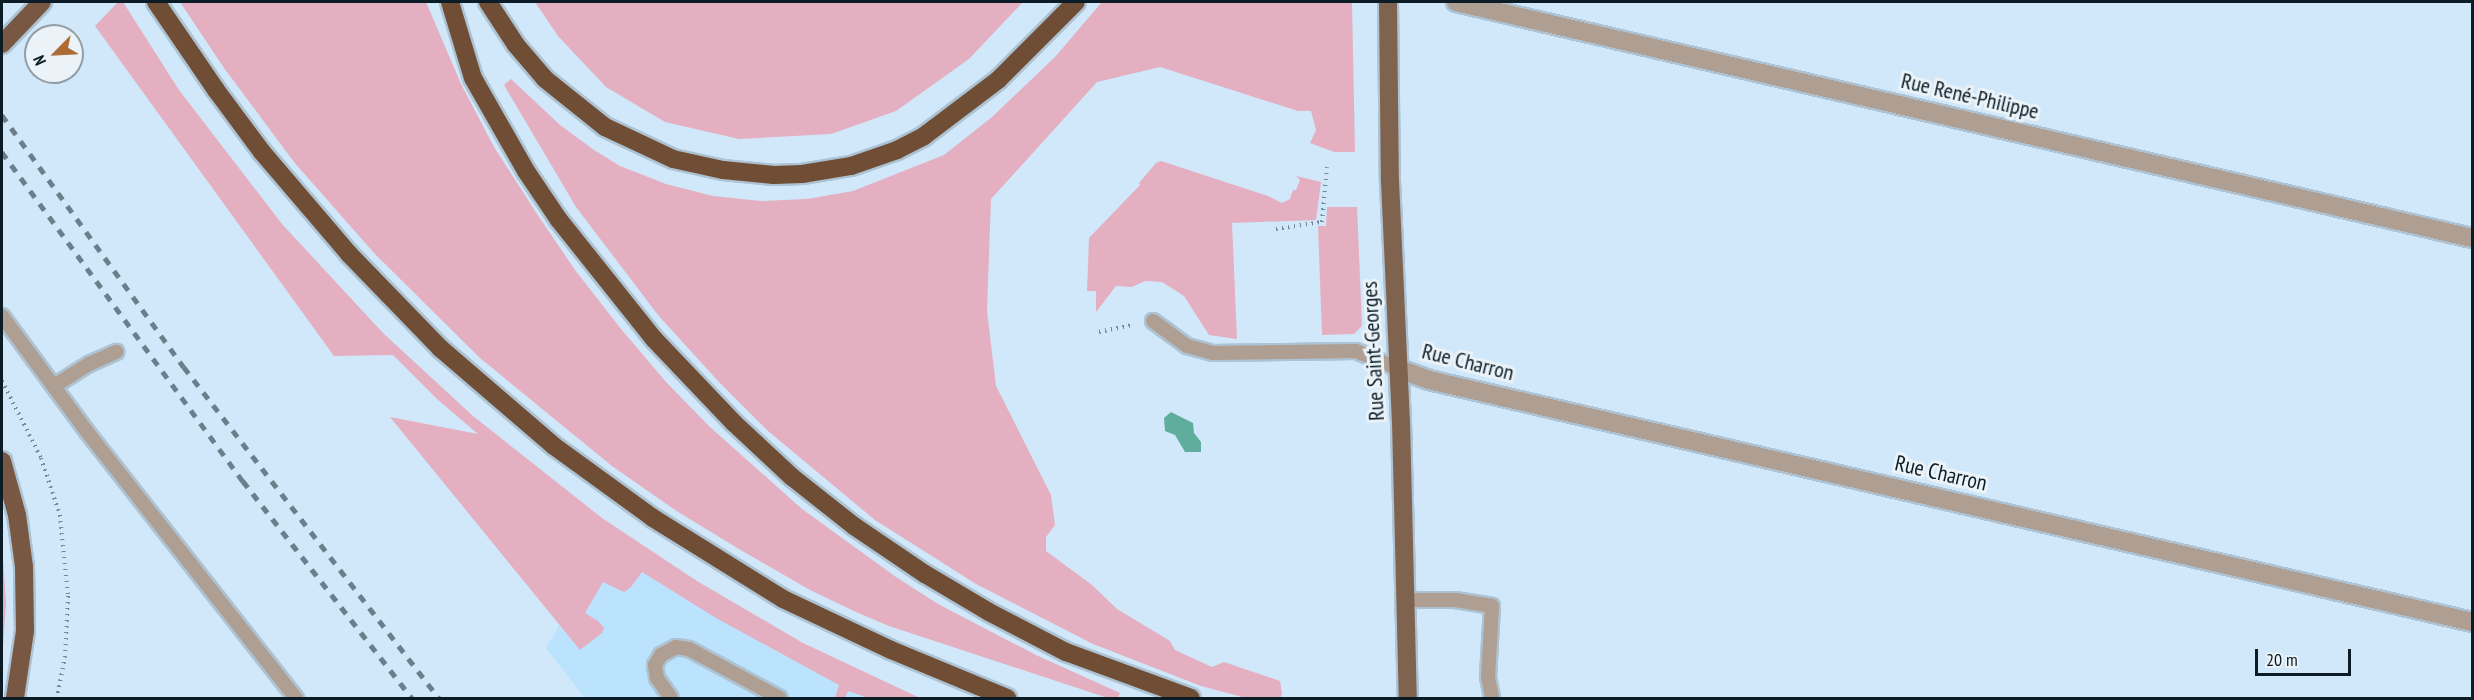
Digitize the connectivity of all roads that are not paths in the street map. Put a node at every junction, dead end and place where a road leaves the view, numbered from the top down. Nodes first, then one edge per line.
1 (42, 2) edge
2 (156, 2) edge
3 (450, 2) edge
4 (488, 2) edge
5 (1076, 2) edge
6 (1388, 2) edge
7 (1456, 2) edge
8 (2, 44) edge
9 (2472, 238) edge
10 (2, 316) edge
11 (1153, 321) road end
12 (116, 352) dead end
13 (1399, 369) junction
14 (54, 386) junction
15 (2, 461) edge
16 (1406, 600) junction
17 (2472, 622) edge
18 (15, 699) edge
19 (296, 699) edge
20 (671, 699) edge
21 (780, 699) edge
22 (1007, 699) edge
23 (1191, 699) edge
24 (1408, 699) edge
25 (1492, 699) edge

1 - 8 highway
2 - 22 highway
3 - 23 highway
4 - 5 highway
6 - 13 main road, Rue Saint-Georges
7 - 9 street, Rue René-Philippe
10 - 14 lane
11 - 13 lane
12 - 14 lane
13 - 16 main road, Rue Saint-Georges
13 - 17 street, Rue Charron
14 - 19 lane
15 - 18 highway
16 - 24 main road, Rue Saint-Georges
16 - 25 lane
20 - 21 lane

